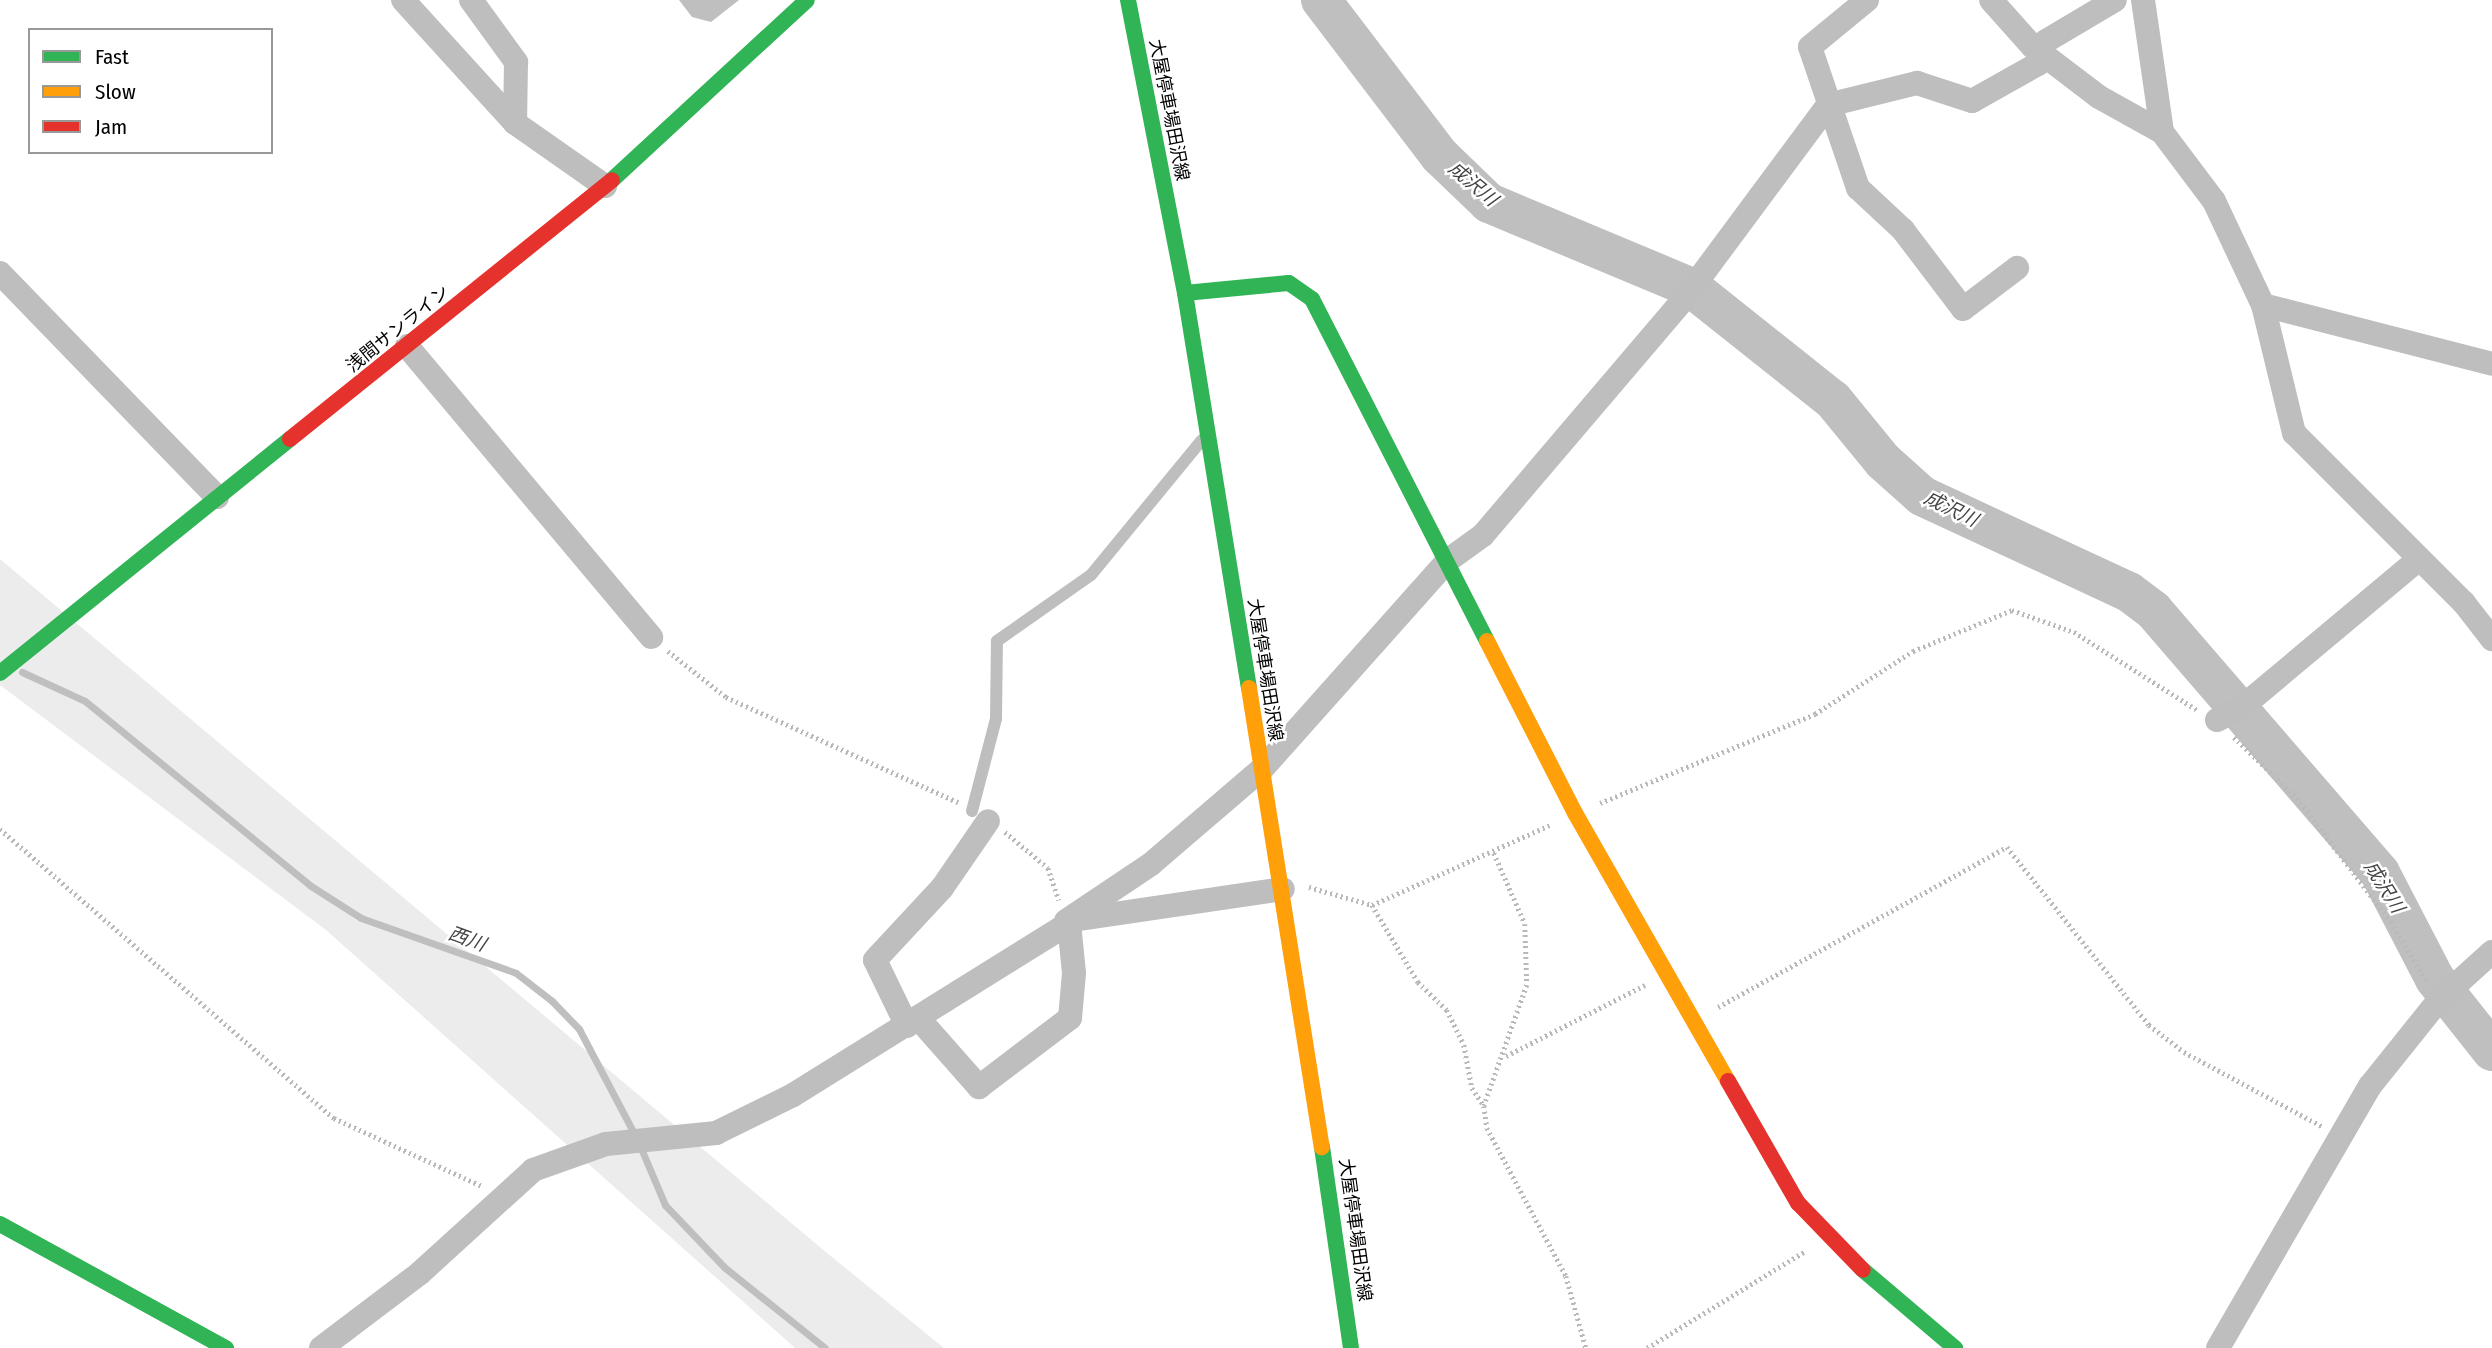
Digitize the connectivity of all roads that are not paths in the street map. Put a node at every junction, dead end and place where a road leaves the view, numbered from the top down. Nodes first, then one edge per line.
1 (403, 0) edge
2 (471, 0) edge
3 (807, 0) edge
4 (1128, 0) edge
5 (1867, 0) edge
6 (1991, 0) edge
7 (2115, 0) edge
8 (2143, 0) edge
9 (2041, 53) junction
10 (1828, 105) junction
11 (514, 123) junction
12 (2162, 132) junction
13 (605, 186) junction
14 (2017, 268) dead end
15 (0, 273) edge
16 (1185, 293) junction
17 (2263, 305) junction
18 (407, 346) junction
19 (2492, 363) edge
20 (1206, 434) junction
21 (217, 496) junction
22 (2419, 559) junction
23 (1447, 561) junction
24 (651, 637) road end
25 (2492, 639) edge
26 (0, 673) edge
27 (2228, 715) road end
28 (1262, 769) junction
29 (980, 816) joint
30 (1283, 889) junction
31 (1067, 922) junction
32 (2492, 952) edge
33 (913, 1022) junction
34 (0, 1224) edge
35 (226, 1348) edge
36 (321, 1348) edge
37 (1351, 1348) edge
38 (1955, 1348) edge
39 (2218, 1348) edge

1 - 11 street
2 - 11 street
3 - 13 main road, 浅間サンライン
4 - 16 main road, 大屋停車場田沢線
5 - 10 street
6 - 9 street
7 - 9 street
8 - 12 street
9 - 10 street
9 - 12 street
10 - 14 street
10 - 23 street
11 - 13 street
12 - 17 street
13 - 18 main road, 浅間サンライン
15 - 21 street
16 - 20 main road, 大屋停車場田沢線
16 - 23 main road
17 - 19 street
17 - 22 street
18 - 21 main road, 浅間サンライン
18 - 24 street
20 - 28 main road, 大屋停車場田沢線
20 - 29 lane
21 - 26 main road, 浅間サンライン
22 - 25 street
22 - 27 street
23 - 28 street
23 - 38 main road
28 - 30 main road, 大屋停車場田沢線
28 - 31 street
29 - 33 street
30 - 31 street
30 - 37 main road, 大屋停車場田沢線
31 - 33 street
31 - 33 street
32 - 39 street
33 - 36 street
34 - 35 main road

